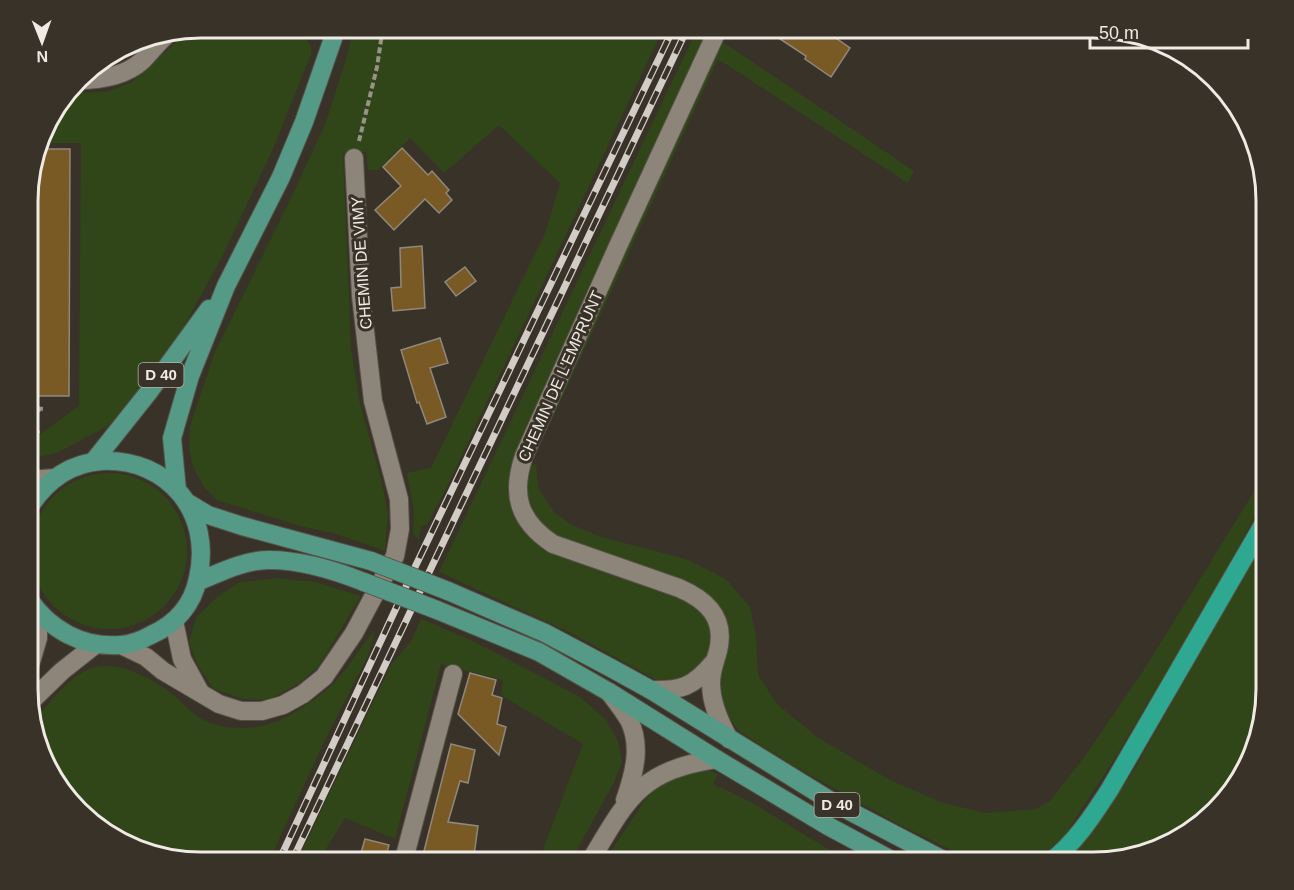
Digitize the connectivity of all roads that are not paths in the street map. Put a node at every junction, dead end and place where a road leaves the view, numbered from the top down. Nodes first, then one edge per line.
1 (327, 38) edge
2 (714, 38) edge
3 (159, 43) edge
4 (91, 80) edge
5 (354, 158) road end
6 (226, 286) junction
7 (93, 462) junction
8 (55, 478) junction
9 (38, 479) edge
10 (38, 494) edge
11 (182, 497) junction
12 (1256, 537) edge
13 (197, 582) junction
14 (38, 610) edge
15 (174, 621) junction
16 (95, 645) junction
17 (122, 645) junction
18 (713, 663) junction
19 (453, 674) dead end
20 (651, 690) junction
21 (609, 692) junction
22 (38, 696) edge
23 (202, 696) junction
24 (729, 739) junction
25 (716, 759) junction
26 (622, 807) junction
27 (406, 852) edge
28 (595, 852) edge
29 (876, 852) edge
30 (928, 852) edge
31 (1063, 852) edge

1 - 6 main road, D 40
2 - 18 street, CHEMIN DE L'EMPRUNT
3 - 4 street
5 - 23 street, CHEMIN DE VIMY
6 - 7 main road, D 40
6 - 11 main road, D 40
7 - 8 main road
7 - 11 main road
8 - 9 street
8 - 10 main road
11 - 13 main road
11 - 20 main road, D 40, bridge
12 - 31 highway
13 - 15 main road
13 - 21 main road, D 40, bridge
14 - 16 main road
15 - 17 main road
15 - 23 street
16 - 17 main road
16 - 22 street
17 - 23 street, CHEMIN DE VIMY
18 - 20 street
18 - 24 street, CHEMIN DE L'EMPRUNT
19 - 27 street
20 - 24 main road, D 40
21 - 25 main road, D 40
21 - 26 street
24 - 30 main road, D 40
25 - 26 street
25 - 29 main road, D 40
26 - 28 street

